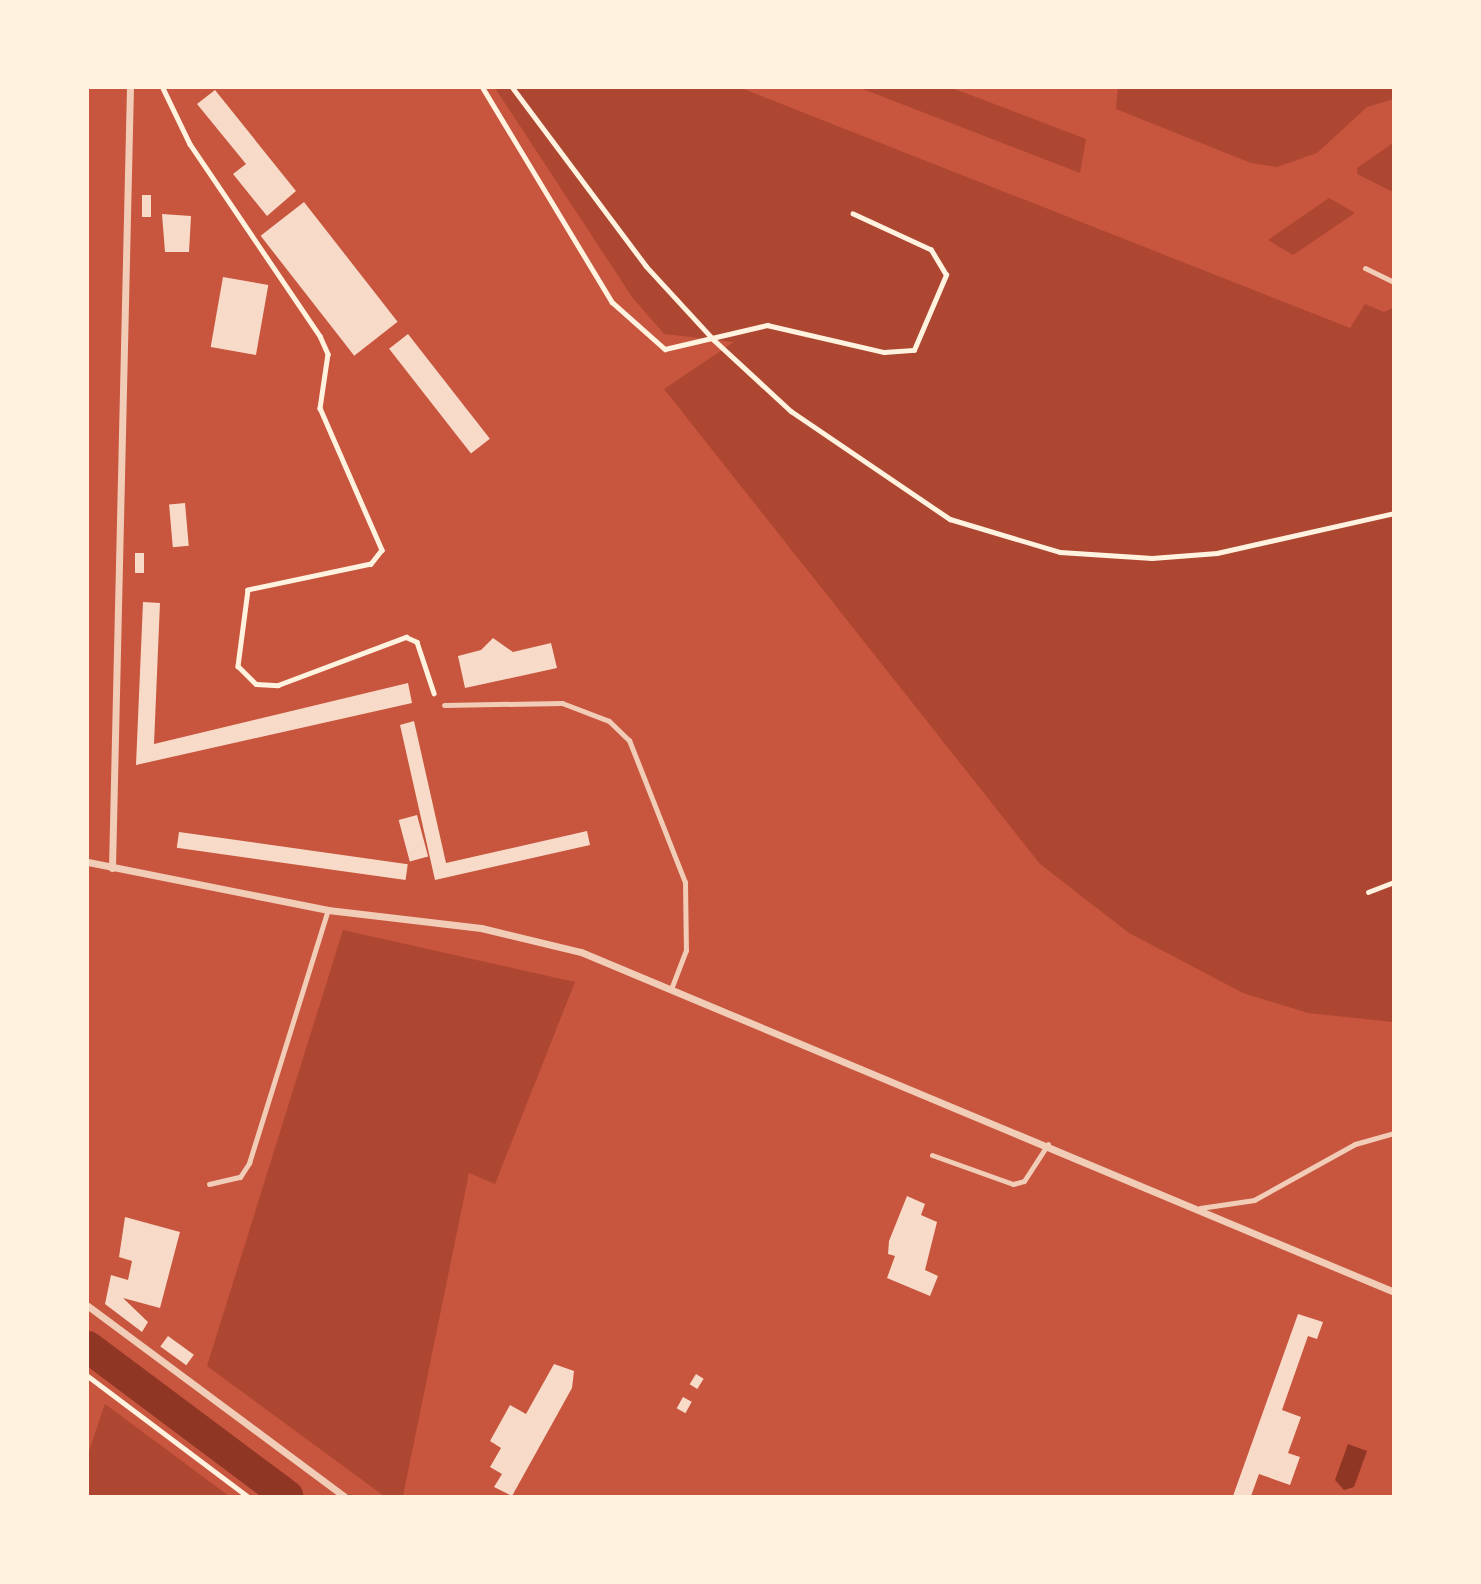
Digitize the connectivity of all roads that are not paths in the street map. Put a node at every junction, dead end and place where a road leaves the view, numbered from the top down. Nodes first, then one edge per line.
1 (130, 88) edge
2 (1365, 268) dead end
3 (1394, 282) edge
4 (444, 705) road end
5 (88, 862) edge
6 (112, 868) junction
7 (328, 909) junction
8 (672, 987) junction
9 (1394, 1133) edge
10 (1048, 1144) junction
11 (932, 1155) dead end
12 (209, 1184) dead end
13 (1200, 1208) junction
14 (1394, 1292) edge
15 (88, 1306) edge
16 (344, 1496) edge

1 - 6 street
2 - 3 lane
4 - 8 lane
5 - 6 street
6 - 7 street
7 - 8 street
7 - 12 lane
8 - 10 street
9 - 13 lane
10 - 11 lane
10 - 13 street
13 - 14 street
15 - 16 street

